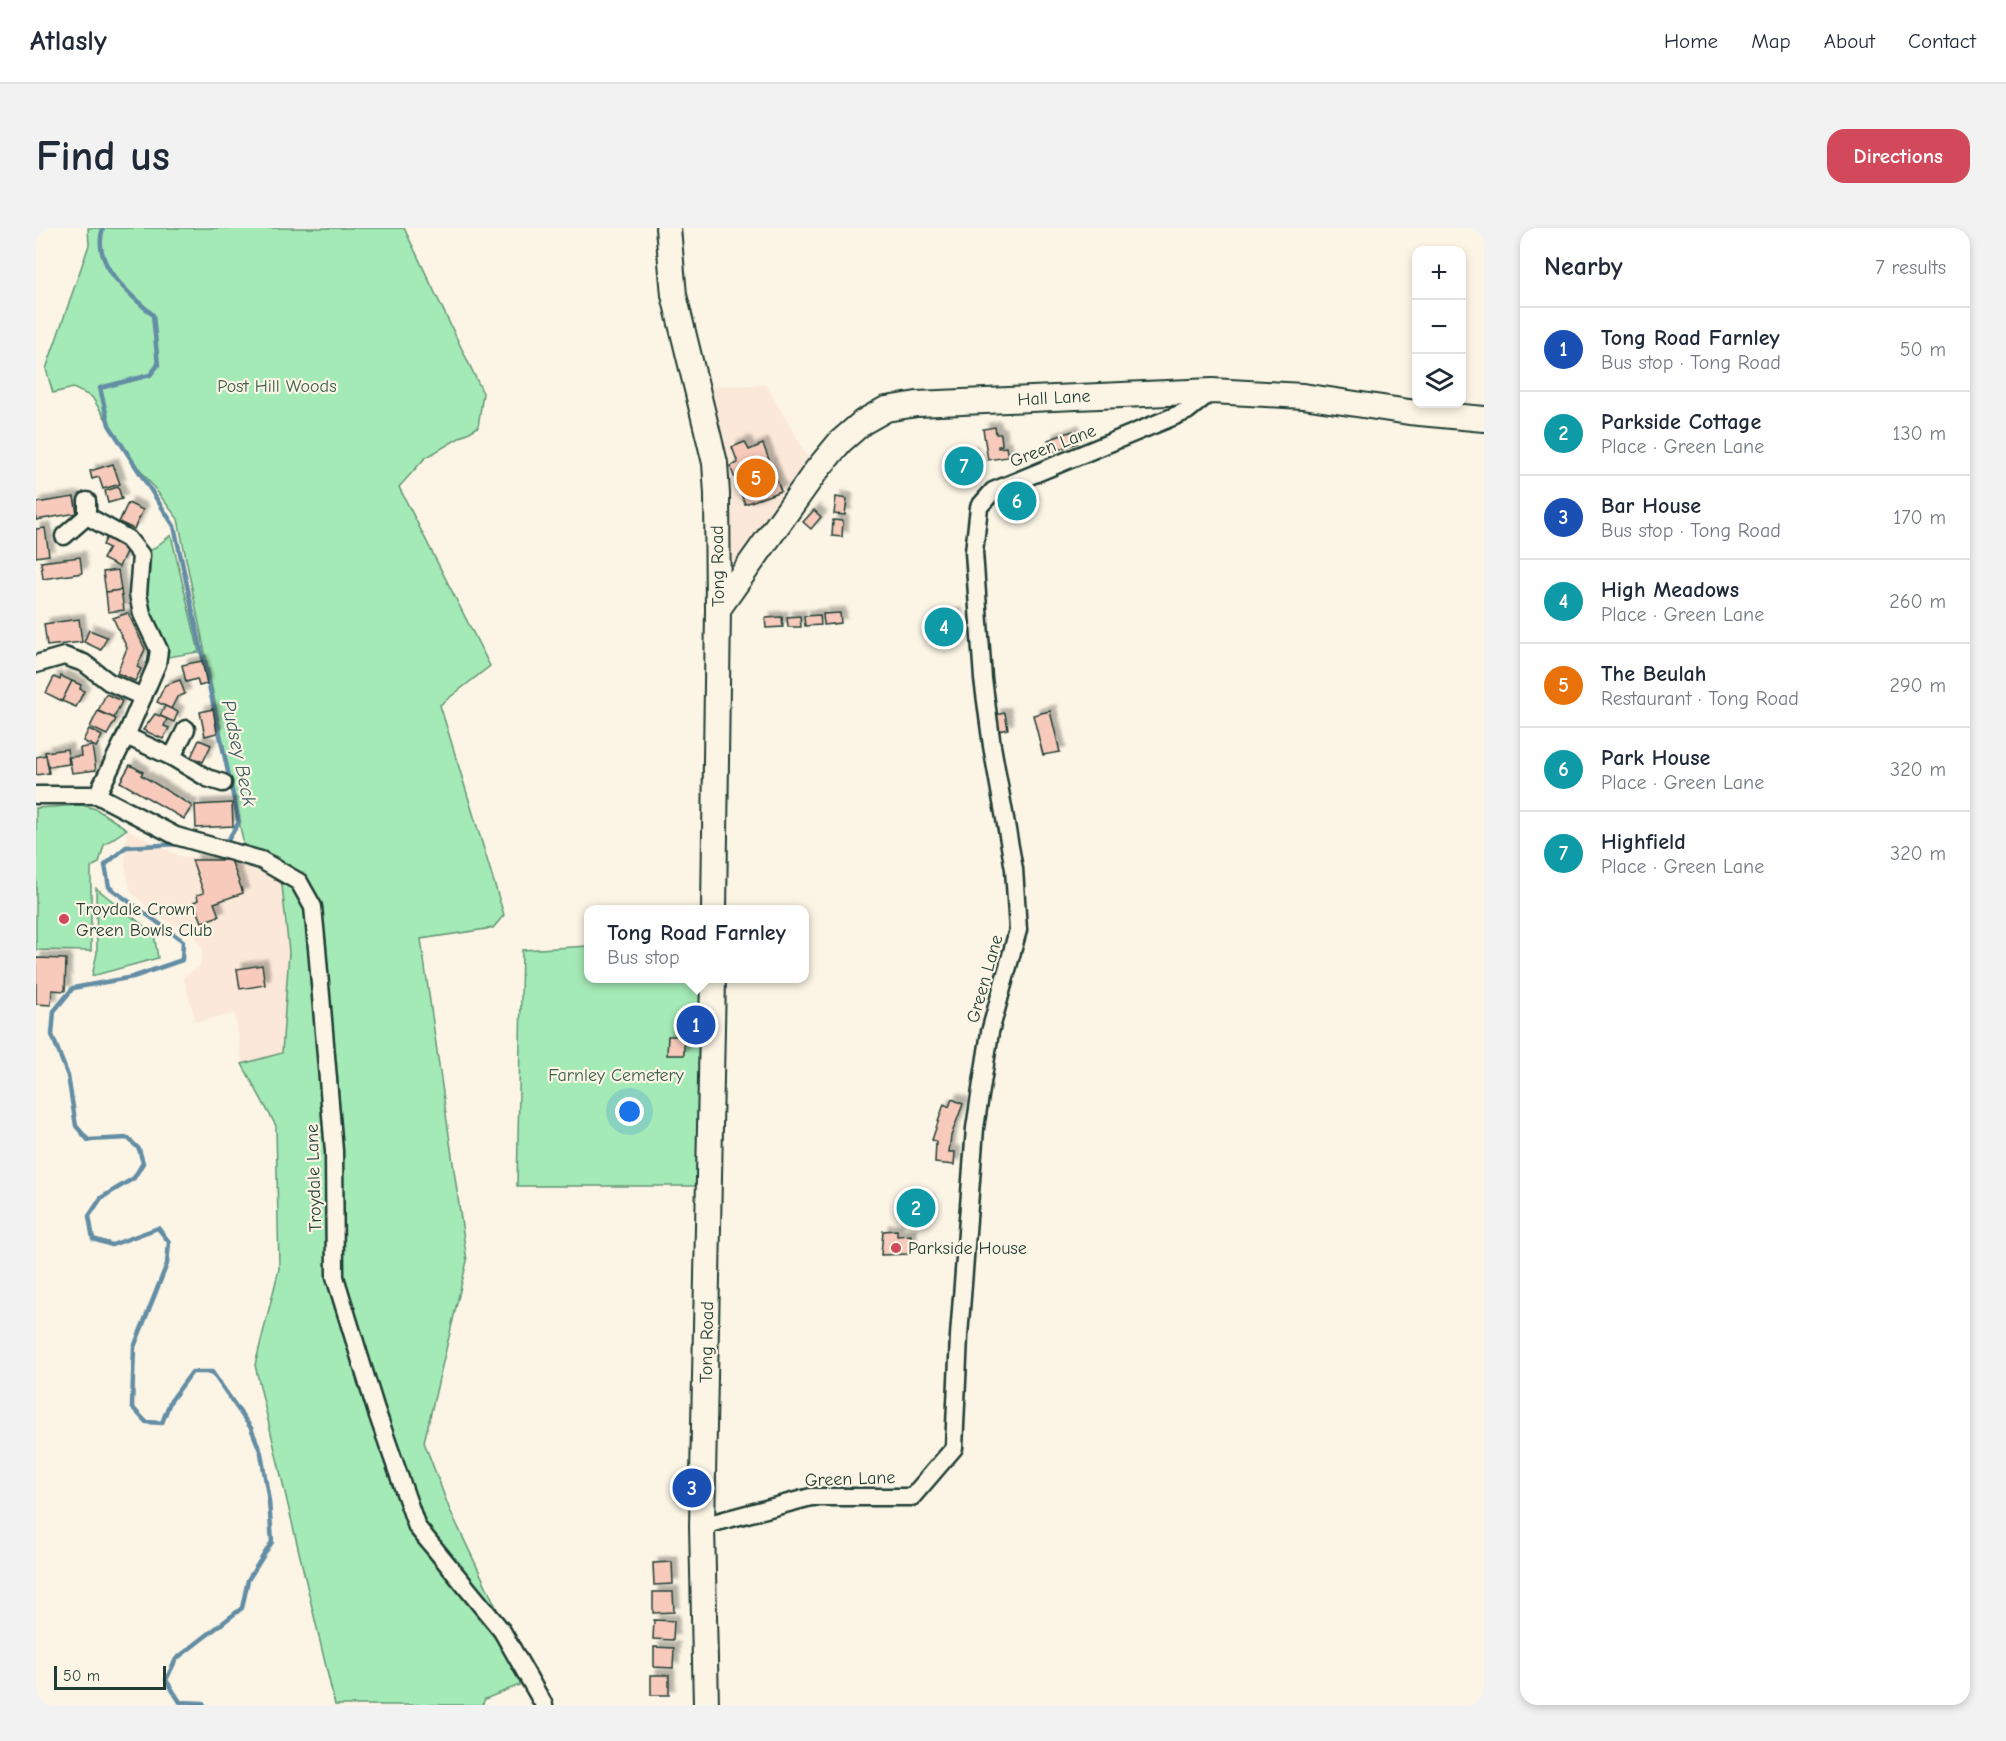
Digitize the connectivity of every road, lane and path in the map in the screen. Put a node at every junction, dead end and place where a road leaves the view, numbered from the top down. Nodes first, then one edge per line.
1 (668, 228) edge
2 (1212, 390) junction
3 (1484, 418) edge
4 (64, 536) dead end
5 (718, 609) junction
6 (36, 664) edge
7 (143, 697) junction
8 (186, 729) dead end
9 (126, 736) junction
10 (172, 757) junction
11 (223, 783) dead end
12 (36, 795) edge
13 (97, 795) junction
14 (714, 905) edge
15 (713, 983) edge
16 (702, 1526) junction
17 (544, 1705) edge
18 (706, 1705) edge

1 - 5 street, Tong Road
2 - 3 street, Hall Lane
2 - 5 street, Hall Lane
2 - 16 street, Green Lane
4 - 7 street
5 - 14 street, Tong Road
6 - 7 street
7 - 9 street
8 - 10 street
9 - 10 street
9 - 13 street
10 - 11 street
12 - 13 street, Troydale Lane
13 - 17 street, Troydale Lane
15 - 16 street, Tong Road
16 - 18 street, Tong Road

